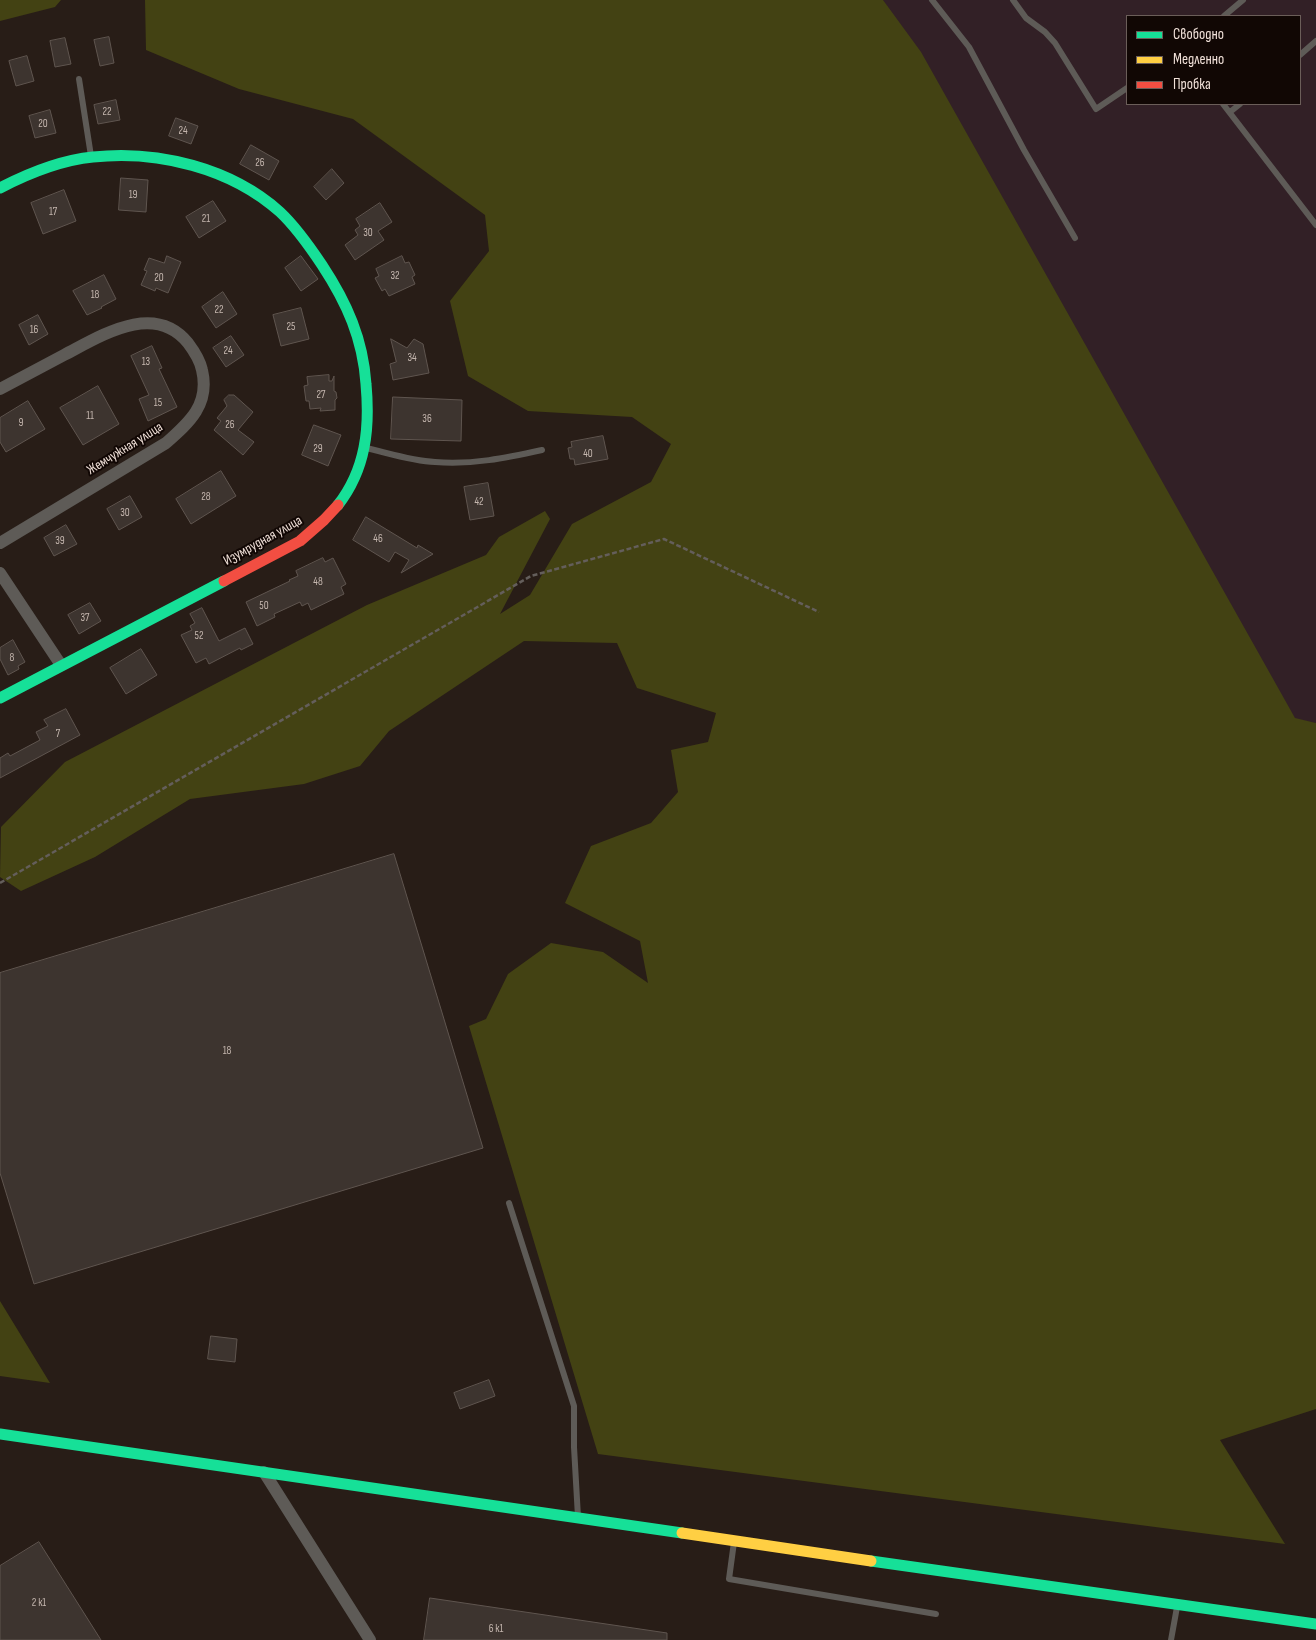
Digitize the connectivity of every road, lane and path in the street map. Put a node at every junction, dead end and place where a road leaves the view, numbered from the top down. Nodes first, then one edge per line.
1 (932, 0) edge
2 (1013, 0) edge
3 (1242, 0) edge
4 (1225, 15) edge
5 (1316, 41) edge
6 (1301, 54) edge
7 (79, 79) dead end
8 (1126, 89) edge
9 (1224, 105) edge
10 (1239, 105) edge
11 (1230, 112) junction
12 (91, 157) junction
13 (0, 188) edge
14 (1316, 224) edge
15 (1075, 238) dead end
16 (0, 389) edge
17 (365, 448) junction
18 (542, 450) dead end
19 (0, 543) edge
20 (0, 573) edge
21 (819, 612) dead end
22 (61, 665) junction
23 (0, 698) edge
24 (0, 883) edge
25 (509, 1203) dead end
26 (0, 1434) edge
27 (264, 1472) junction
28 (578, 1518) junction
29 (734, 1541) junction
30 (1177, 1604) junction
31 (936, 1614) dead end
32 (1316, 1624) edge
33 (370, 1640) edge
34 (1171, 1640) edge

1 - 15 lane
2 - 8 lane
3 - 4 lane
5 - 6 lane
7 - 12 lane
9 - 11 lane
10 - 11 lane
11 - 14 lane
12 - 13 street, Изумрудная улица
12 - 17 street, Изумрудная улица
16 - 19 street, Жемчужная улица
17 - 18 lane
17 - 22 street, Изумрудная улица
20 - 22 street
21 - 24 path
22 - 23 street, Изумрудная улица
25 - 28 lane
26 - 27 street
27 - 28 street
27 - 33 street
28 - 29 street
29 - 30 street
29 - 31 lane
30 - 32 street
30 - 34 lane

